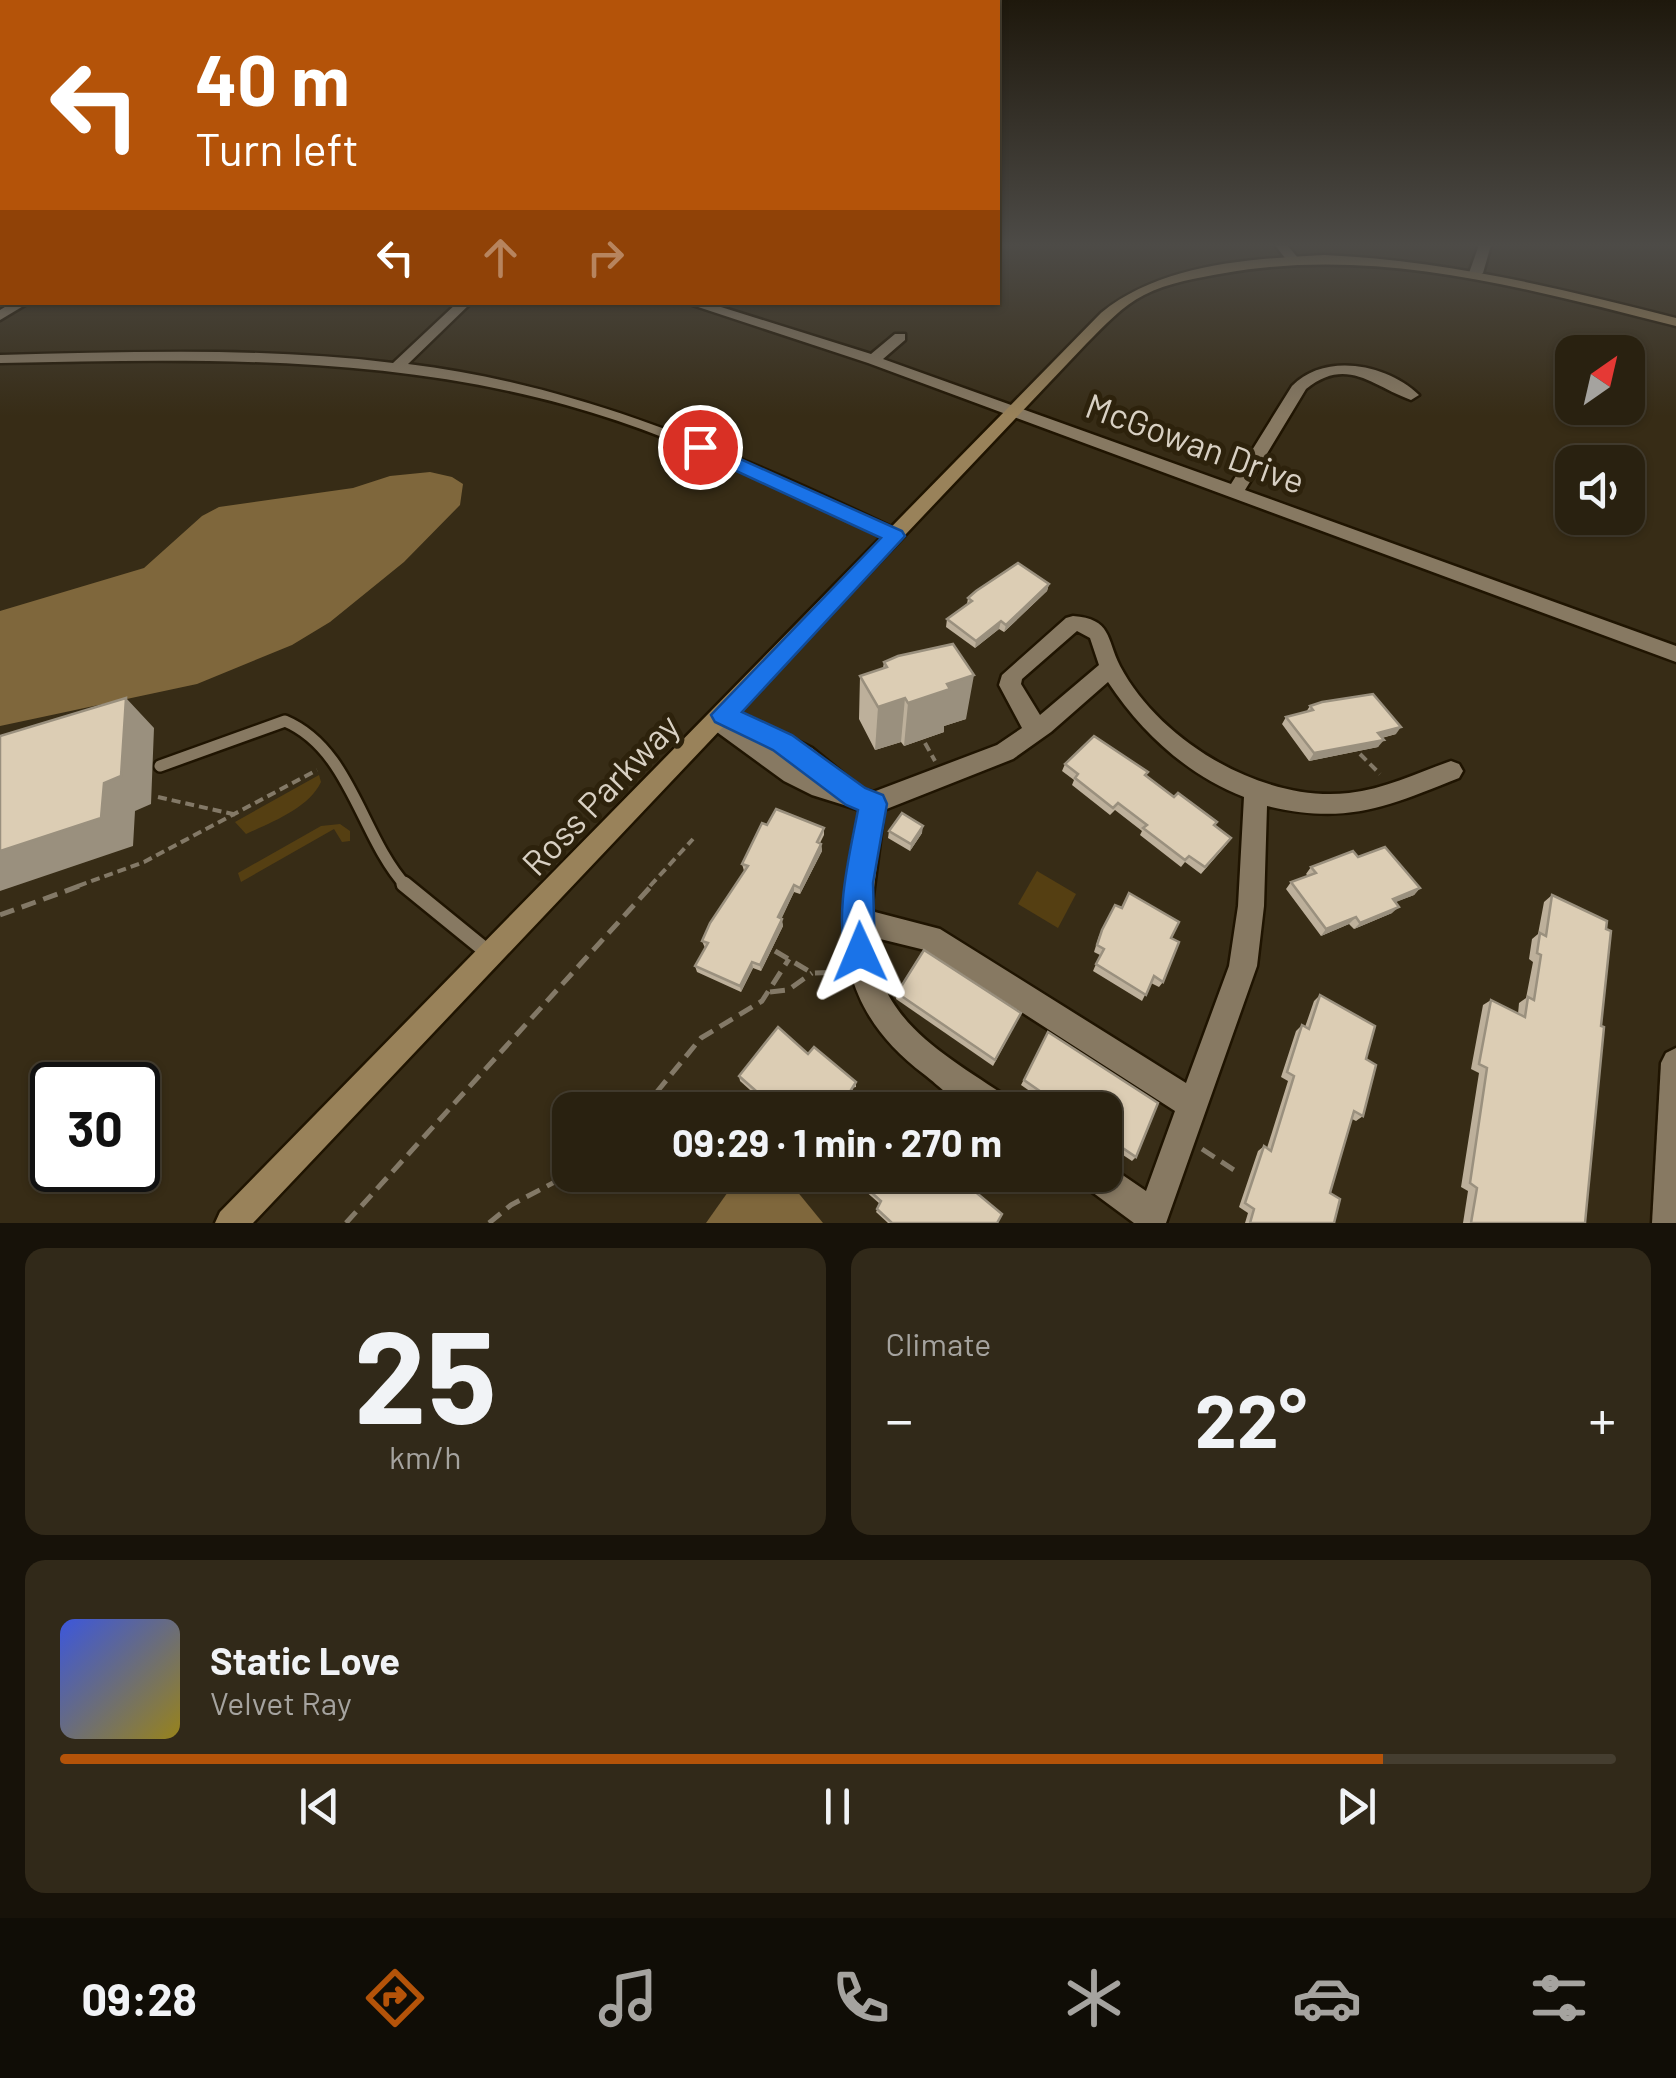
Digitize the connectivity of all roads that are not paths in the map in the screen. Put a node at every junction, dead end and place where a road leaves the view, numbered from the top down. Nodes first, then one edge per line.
1 (1126, 302) edge
2 (1593, 302) edge
3 (463, 305) edge
4 (699, 305) edge
5 (1676, 322) edge
6 (900, 337) dead end
7 (0, 359) edge
8 (873, 360) junction
9 (398, 366) junction
10 (1411, 395) dead end
11 (1016, 412) junction
12 (1234, 492) junction
13 (895, 536) junction
14 (1676, 654) edge
15 (1110, 668) junction
16 (721, 718) junction
17 (1034, 732) junction
18 (160, 766) dead end
19 (1451, 770) dead end
20 (1256, 789) junction
21 (864, 800) junction
22 (860, 921) junction
23 (491, 955) junction
24 (1676, 1063) edge
25 (976, 1092) edge
26 (1192, 1104) junction
27 (1117, 1192) edge
28 (1151, 1219) edge
29 (231, 1223) edge
30 (1668, 1223) edge

1 - 11 street, Ross Parkway
2 - 5 street, Ross Parkway
3 - 9 street
4 - 8 street, McGowan Drive
6 - 8 street
7 - 9 street
8 - 11 street, McGowan Drive
9 - 13 street
10 - 12 street
11 - 12 street, McGowan Drive
11 - 13 street, Ross Parkway
12 - 14 street, McGowan Drive
13 - 16 street, Ross Parkway
15 - 17 street
15 - 17 street
15 - 20 street
16 - 21 street
16 - 23 street, Ross Parkway
17 - 21 street
18 - 23 lane
19 - 20 street
20 - 26 street
21 - 22 street
22 - 25 street
22 - 26 street
23 - 29 street, Ross Parkway
24 - 30 street
26 - 28 street
27 - 28 street

